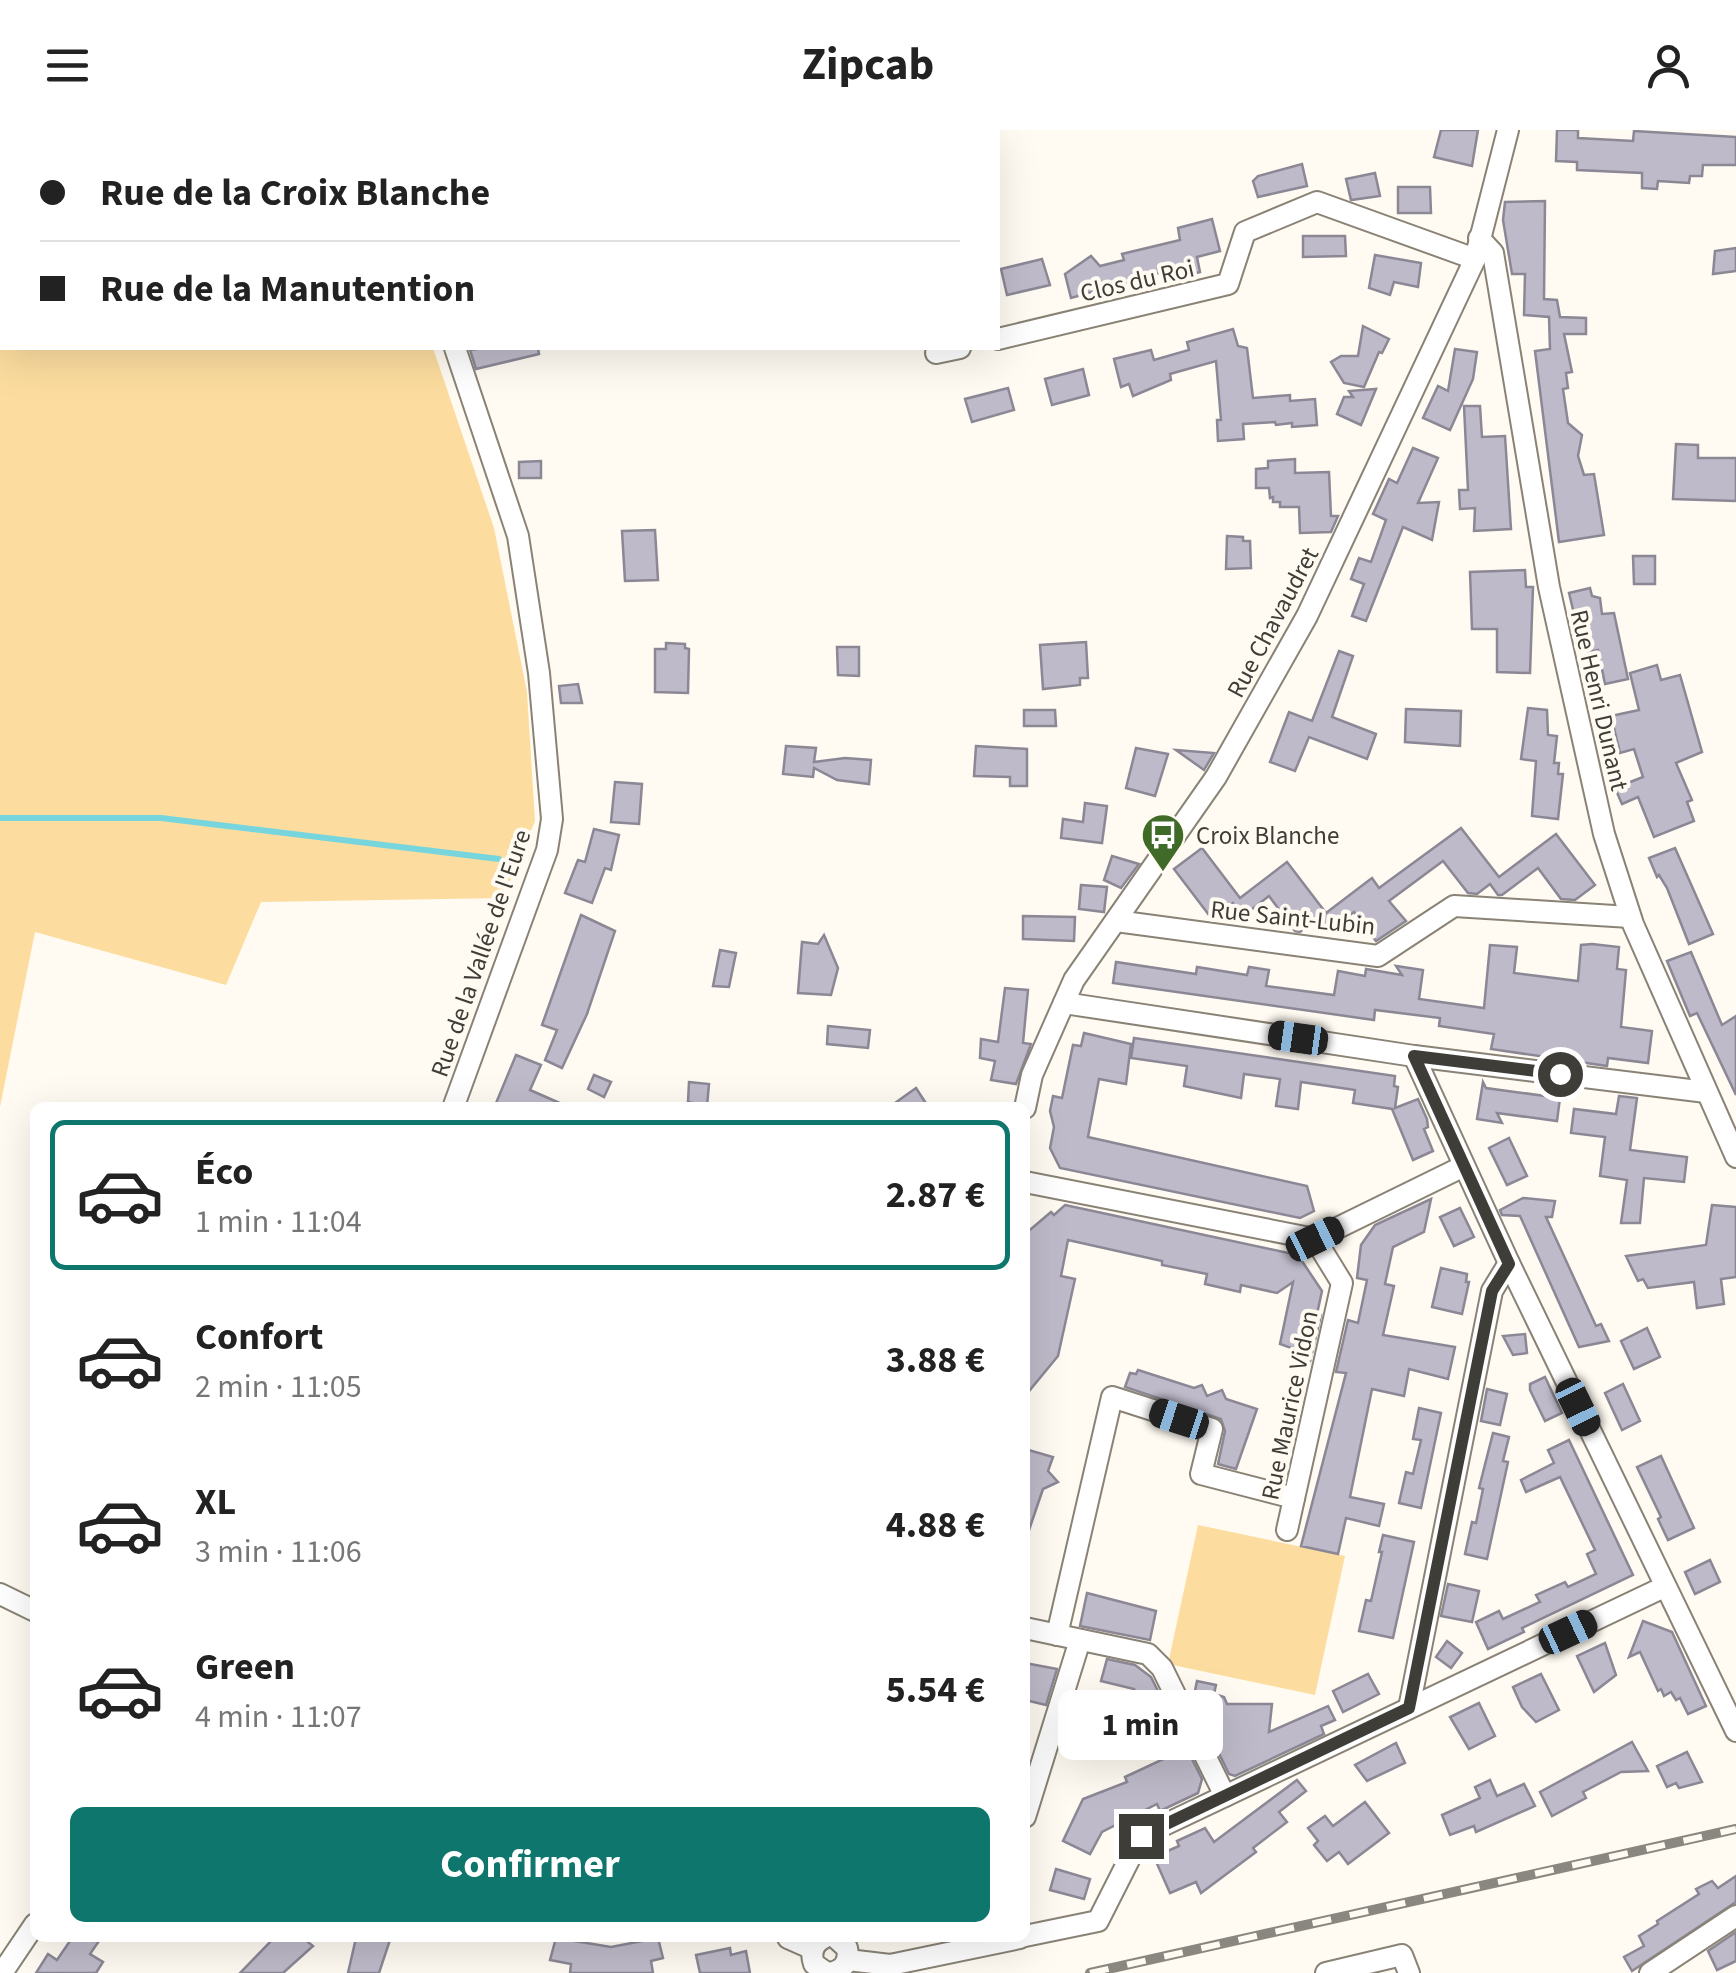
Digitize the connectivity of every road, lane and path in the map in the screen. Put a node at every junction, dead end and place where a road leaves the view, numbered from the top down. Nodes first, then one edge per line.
1 (1508, 130) edge
2 (1477, 249) junction
3 (1000, 339) edge
4 (456, 350) edge
5 (950, 350) edge
6 (936, 353) dead end
7 (1630, 917) junction
8 (1116, 921) junction
9 (1064, 1004) junction
10 (1414, 1056) junction
11 (1706, 1092) junction
12 (455, 1102) edge
13 (1026, 1102) edge
14 (1736, 1158) edge
15 (1464, 1166) junction
16 (1030, 1183) edge
17 (1315, 1239) junction
18 (1509, 1264) junction
19 (1294, 1498) junction
20 (1287, 1530) dead end
21 (1664, 1587) junction
22 (0, 1594) edge
23 (30, 1609) edge
24 (1030, 1629) edge
25 (1057, 1635) junction
26 (1080, 1640) junction
27 (1409, 1708) junction
28 (1736, 1730) edge
29 (1224, 1796) junction
30 (1030, 1801) edge
31 (1736, 1916) edge
32 (30, 1931) edge
33 (1030, 1935) edge
34 (843, 1942) edge
35 (997, 1942) edge
36 (818, 1943) edge
37 (848, 1960) junction
38 (1406, 1964) edge
39 (2, 1973) edge
40 (828, 1973) edge
41 (1326, 1973) edge
42 (1650, 1973) edge

1 - 2 street, Rue Chavaudret
2 - 3 street, Clos du Roi
2 - 7 street, Rue Henri Dunant
2 - 8 street, Rue Chavaudret
4 - 12 street, Rue de la Vallée de l'Eure
5 - 6 street
7 - 8 street, Rue Saint-Lubin
7 - 11 street, Rue Henri Dunant
8 - 9 street, Rue Chavaudret
9 - 10 street
9 - 13 street, Rue Chavaudret
10 - 11 street
10 - 15 street
11 - 14 street, Rue Henri Dunant
15 - 17 street
15 - 18 street
16 - 17 street
17 - 19 street, Rue Maurice Vidon
18 - 21 street
18 - 27 street
19 - 20 street, Rue Maurice Vidon
19 - 25 street
21 - 27 street
21 - 28 street
22 - 23 street
24 - 25 street
25 - 26 street
26 - 29 street
26 - 30 street
27 - 29 street
29 - 33 street
31 - 42 street
32 - 39 street
34 - 37 street
35 - 37 street
36 - 40 street
37 - 40 street
38 - 41 street

